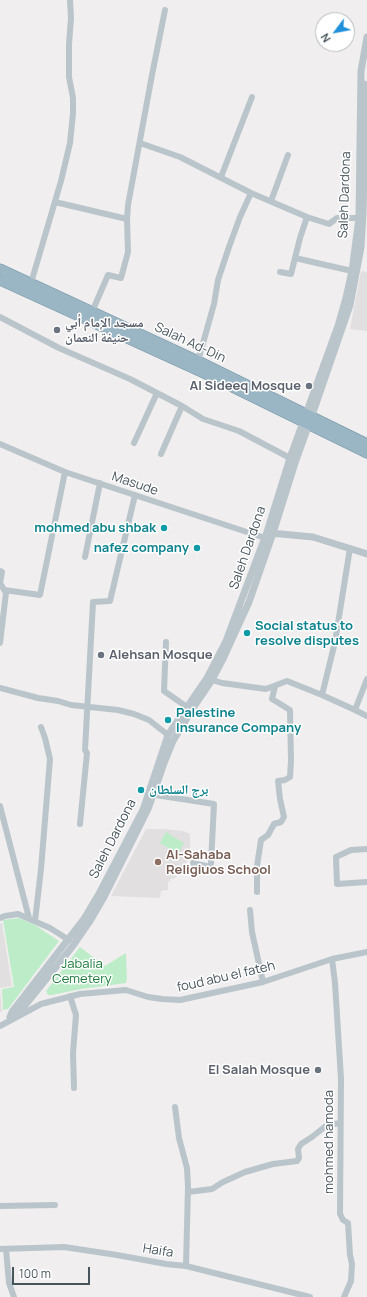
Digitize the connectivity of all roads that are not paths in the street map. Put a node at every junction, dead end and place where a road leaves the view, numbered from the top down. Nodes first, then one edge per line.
1 (70, 0) edge
2 (165, 10) dead end
3 (367, 37) edge
4 (367, 61) edge
5 (252, 97) dead end
6 (140, 143) junction
7 (288, 155) dead end
8 (221, 177) junction
9 (251, 193) junction
10 (271, 201) junction
11 (55, 202) junction
12 (307, 217) junction
13 (358, 218) junction
14 (127, 219) junction
15 (295, 258) junction
16 (0, 269) edge
17 (352, 271) junction
18 (280, 272) dead end
19 (0, 280) edge
20 (31, 283) junction
21 (92, 312) junction
22 (0, 317) edge
23 (198, 361) junction
24 (157, 393) junction
25 (182, 406) junction
26 (308, 419) junction
27 (134, 443) dead end
28 (0, 444) edge
29 (367, 444) edge
30 (367, 453) edge
31 (162, 454) dead end
32 (290, 458) junction
33 (64, 472) junction
34 (100, 483) junction
35 (135, 495) junction
36 (268, 534) junction
37 (350, 548) junction
38 (367, 554) edge
39 (85, 556) dead end
40 (0, 572) edge
41 (4, 590) junction
42 (166, 642) dead end
43 (0, 643) edge
44 (210, 679) junction
45 (367, 679) edge
46 (275, 686) junction
47 (0, 688) edge
48 (322, 695) junction
49 (187, 707) junction
50 (87, 708) junction
51 (355, 710) junction
52 (367, 716) edge
53 (41, 726) dead end
54 (168, 735) junction
55 (151, 794) junction
56 (0, 806) edge
57 (80, 824) dead end
58 (367, 849) edge
59 (193, 863) dead end
60 (367, 882) edge
61 (257, 892) dead end
62 (250, 910) dead end
63 (0, 918) edge
64 (29, 918) junction
65 (35, 921) junction
66 (69, 940) junction
67 (367, 952) edge
68 (332, 960) junction
69 (263, 982) junction
70 (70, 996) junction
71 (8, 1020) junction
72 (0, 1026) edge
73 (0, 1030) edge
74 (74, 1088) dead end
75 (175, 1107) dead end
76 (340, 1123) junction
77 (188, 1192) junction
78 (55, 1205) dead end
79 (0, 1206) edge
80 (3, 1249) edge
81 (186, 1266) junction
82 (302, 1296) edge
83 (14, 1297) edge
84 (310, 1297) edge
85 (344, 1297) edge

1 - 11 street
2 - 6 street
3 - 13 street, Saleh Dardona
4 - 26 street, Saleh Dardona
5 - 8 street
6 - 8 street
6 - 14 street
7 - 10 street
8 - 9 street
9 - 10 street
9 - 23 street
10 - 12 street
11 - 14 street
11 - 20 street
12 - 13 street
12 - 15 street
13 - 17 street, Saleh Dardona
14 - 21 street
15 - 17 street
15 - 18 street
16 - 20 highway, Salah Ad-Din
17 - 26 street, Saleh Dardona
19 - 26 highway, Salah Ad-Din
20 - 21 highway, Salah Ad-Din
21 - 23 highway, Salah Ad-Din
22 - 24 street
23 - 26 highway, Salah Ad-Din
24 - 25 street
24 - 27 street
25 - 31 street
25 - 32 street
26 - 29 highway, Salah Ad-Din
26 - 30 highway, Salah Ad-Din
26 - 32 street, Saleh Dardona
26 - 36 street, Saleh Dardona
28 - 33 street, Masude
32 - 36 street, Saleh Dardona
33 - 34 street, Masude
33 - 41 street
34 - 35 street, Masude
34 - 39 street
35 - 36 street, Masude
35 - 50 street
36 - 37 street
36 - 44 street, Saleh Dardona
37 - 38 street
37 - 48 street
40 - 41 street
41 - 43 street
42 - 49 street
44 - 46 street
44 - 49 street, Saleh Dardona
44 - 55 street, Saleh Dardona
45 - 51 street
46 - 48 street
46 - 61 street
47 - 50 street
48 - 51 street
49 - 54 street, Saleh Dardona
50 - 54 street
50 - 57 street
51 - 52 street
53 - 65 street
54 - 55 street, Saleh Dardona
55 - 59 street
55 - 66 street, Saleh Dardona
55 - 71 street, Saleh Dardona
56 - 64 street
58 - 60 street
62 - 69 street
63 - 64 street
64 - 65 street
65 - 66 street
66 - 71 street, Saleh Dardona
67 - 68 street, foud abu el fateh
68 - 69 street, foud abu el fateh
68 - 76 street, mohmed hamoda
69 - 70 street, foud abu el fateh
70 - 71 street, foud abu el fateh
70 - 74 street
71 - 72 street, foud abu el fateh
71 - 73 street, Saleh Dardona
75 - 77 street
76 - 77 street
76 - 85 street, mohmed hamoda
77 - 81 street
78 - 79 street
80 - 81 street, Haifa
80 - 83 street
81 - 82 street, Haifa
82 - 84 street, Haifa

